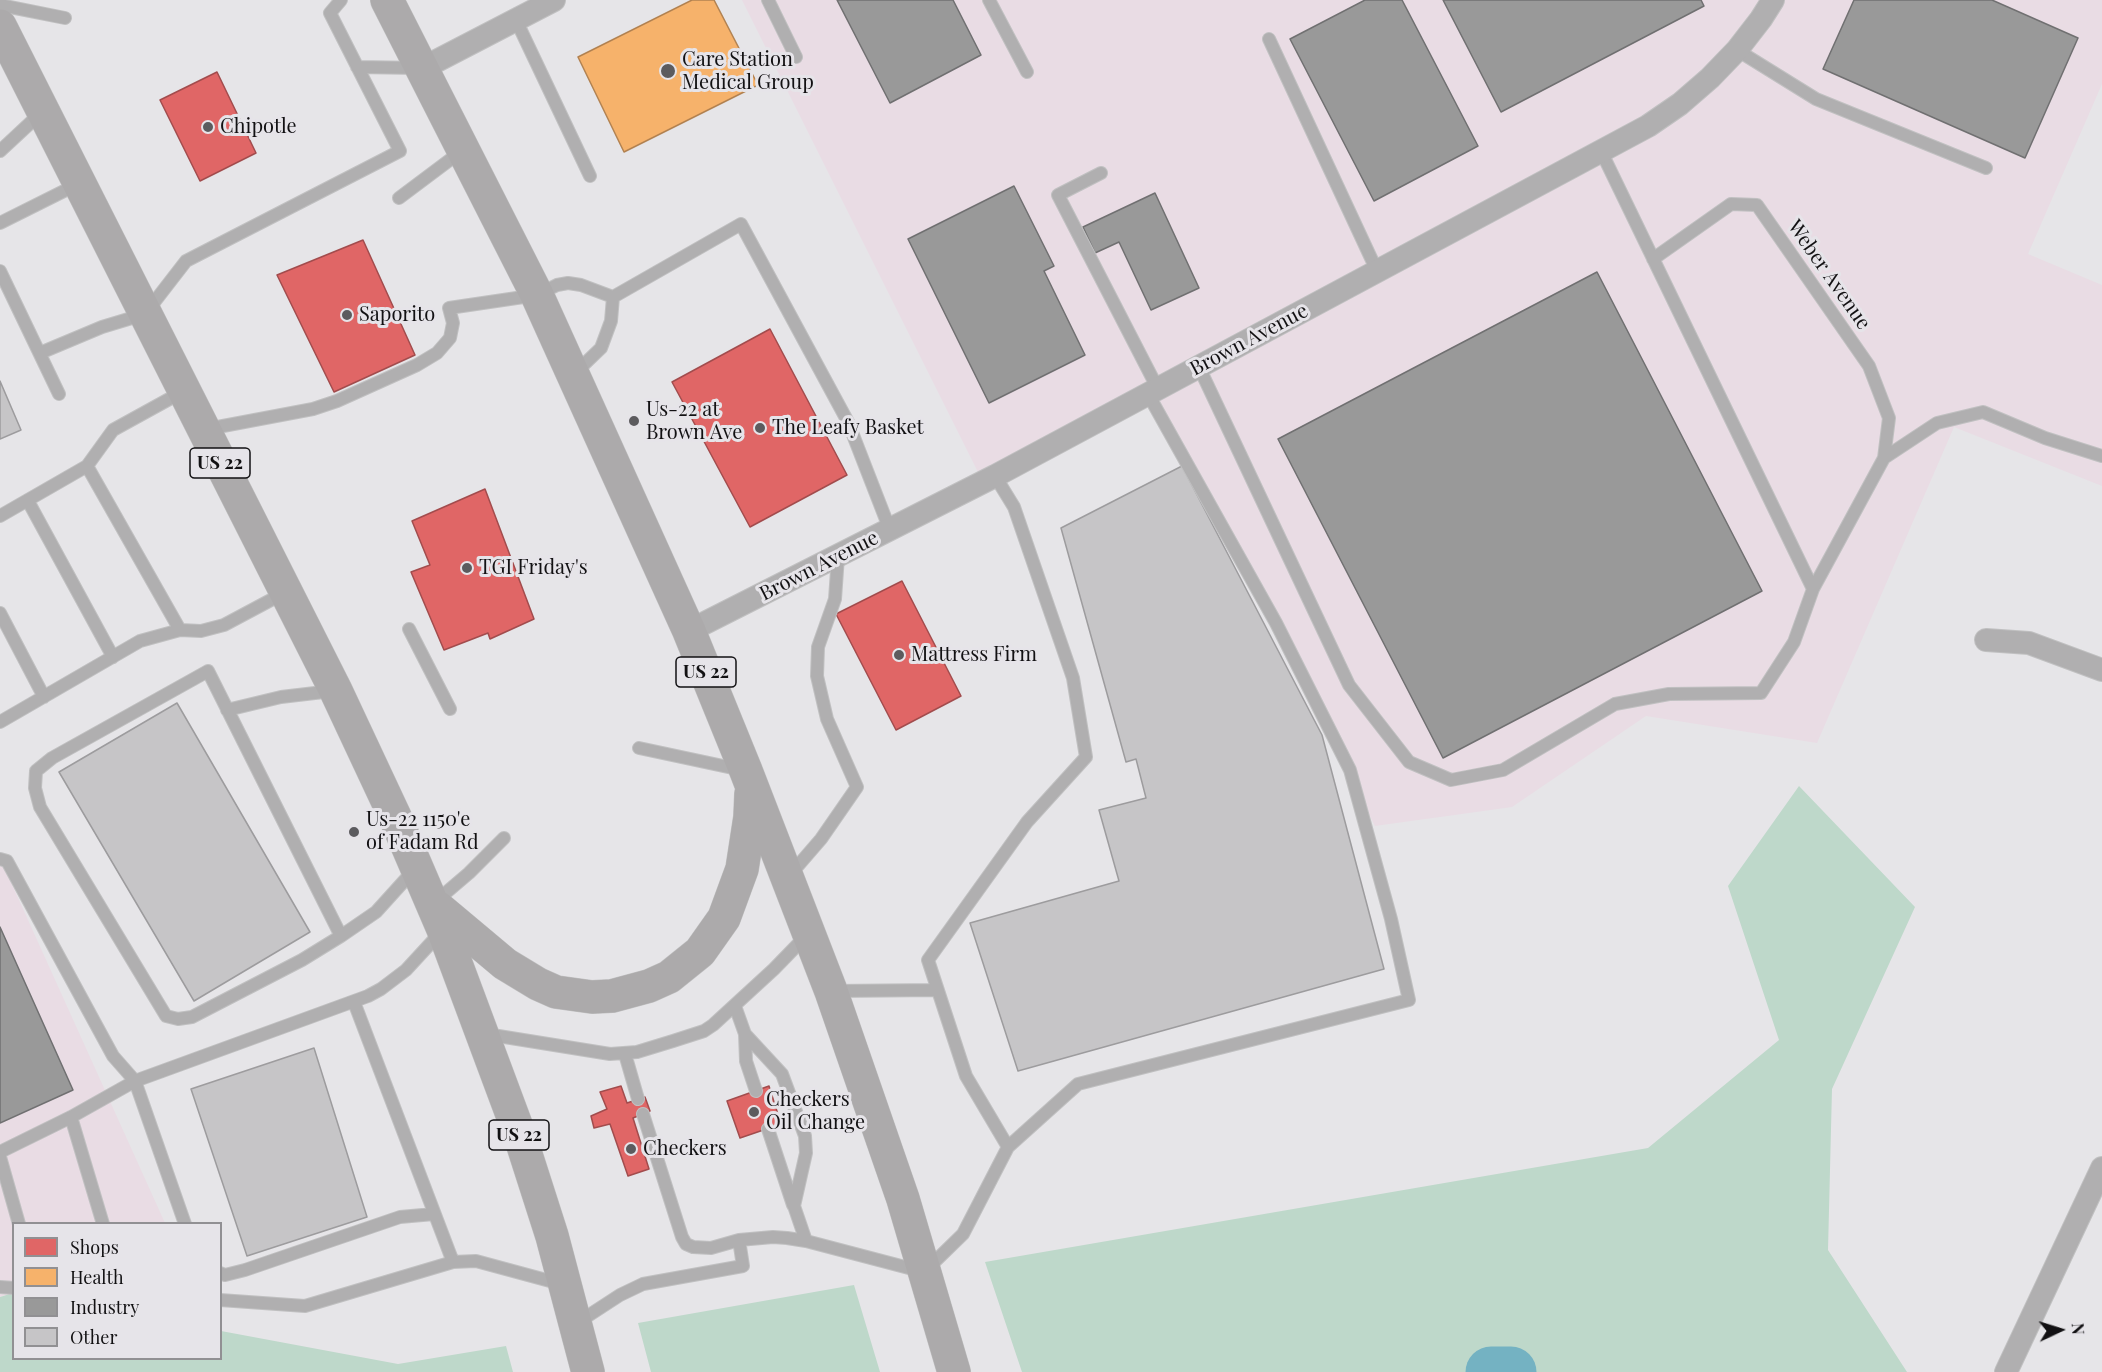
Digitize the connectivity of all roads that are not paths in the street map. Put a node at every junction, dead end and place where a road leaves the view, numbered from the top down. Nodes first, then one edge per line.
1 (341, 0) edge
2 (387, 0) edge
3 (554, 0) edge
4 (768, 0) edge
5 (989, 0) edge
6 (1773, 0) edge
7 (0, 5) edge
8 (65, 18) dead end
9 (516, 20) junction
10 (0, 26) edge
11 (1269, 39) dead end
12 (1737, 50) junction
13 (796, 57) dead end
14 (357, 67) junction
15 (423, 68) junction
16 (1027, 72) dead end
17 (43, 111) junction
18 (464, 149) junction
19 (0, 151) edge
20 (1601, 151) junction
21 (1986, 168) dead end
22 (1101, 173) dead end
23 (590, 176) dead end
24 (79, 184) junction
25 (399, 198) dead end
26 (0, 224) edge
27 (1653, 259) junction
28 (0, 271) edge
29 (1377, 271) junction
30 (537, 295) junction
31 (613, 297) junction
32 (145, 314) junction
33 (40, 353) junction
34 (1199, 367) junction
35 (573, 374) junction
36 (184, 391) junction
37 (1153, 391) junction
38 (59, 394) dead end
39 (203, 430) junction
40 (2102, 456) edge
41 (1884, 458) junction
42 (87, 466) junction
43 (995, 476) junction
44 (28, 501) junction
45 (0, 516) edge
46 (890, 530) junction
47 (838, 556) junction
48 (1813, 589) junction
49 (285, 592) junction
50 (0, 613) edge
51 (180, 630) junction
52 (409, 630) dead end
53 (689, 631) junction
54 (1986, 640) dead end
55 (113, 657) junction
56 (2102, 670) edge
57 (336, 691) junction
58 (44, 697) junction
59 (450, 709) dead end
60 (227, 710) junction
61 (0, 722) edge
62 (639, 748) dead end
63 (748, 777) junction
64 (504, 838) dead end
65 (0, 860) edge
66 (416, 867) junction
67 (788, 877) junction
68 (438, 916) junction
69 (809, 933) junction
70 (341, 936) junction
71 (938, 990) junction
72 (831, 991) junction
73 (354, 1002) junction
74 (735, 1006) junction
75 (482, 1033) junction
76 (745, 1034) junction
77 (625, 1054) junction
78 (135, 1081) junction
79 (756, 1091) dead end
80 (638, 1099) dead end
81 (643, 1114) dead end
82 (71, 1117) junction
83 (768, 1129) dead end
84 (1008, 1147) junction
85 (0, 1152) edge
86 (0, 1157) edge
87 (2102, 1168) edge
88 (794, 1206) junction
89 (434, 1214) junction
90 (18, 1222) edge
91 (102, 1222) edge
92 (183, 1222) edge
93 (739, 1240) junction
94 (806, 1241) junction
95 (453, 1262) junction
96 (924, 1272) junction
97 (222, 1274) edge
98 (566, 1286) junction
99 (222, 1300) edge
100 (576, 1324) junction
101 (2007, 1371) edge
102 (588, 1372) edge
103 (954, 1372) edge

1 - 14 lane
2 - 15 highway, US 22
3 - 9 street
4 - 13 lane
5 - 16 lane
6 - 12 street, Brown Avenue
7 - 8 lane
9 - 15 street
9 - 23 lane
10 - 17 highway, US 22
11 - 29 lane
12 - 20 street, Brown Avenue
12 - 21 lane
14 - 15 lane
14 - 32 lane
15 - 18 highway, US 22
17 - 19 lane
17 - 24 highway, US 22
18 - 25 lane
18 - 30 highway, US 22
20 - 27 lane
20 - 29 street, Brown Avenue
22 - 37 lane
24 - 26 lane
24 - 32 highway, US 22
27 - 41 lane, Weber Avenue
27 - 48 lane
28 - 33 lane
29 - 34 street, Brown Avenue
30 - 31 lane
30 - 35 highway, US 22
30 - 39 lane
31 - 35 lane
31 - 46 lane
32 - 33 lane
32 - 36 highway, US 22
33 - 38 lane
34 - 37 street, Brown Avenue
34 - 48 lane
35 - 53 highway, US 22
36 - 39 highway, US 22
36 - 42 lane
37 - 43 street, Brown Avenue
37 - 84 lane
39 - 49 highway, US 22
40 - 41 lane
41 - 48 lane
42 - 44 lane
42 - 51 lane
43 - 46 street, Brown Avenue
43 - 71 lane
44 - 45 lane
44 - 55 lane
46 - 47 street, Brown Avenue
47 - 53 street, Brown Avenue
47 - 67 lane
49 - 51 lane
49 - 57 highway, US 22
50 - 58 lane
51 - 55 lane
52 - 59 lane
53 - 63 highway, US 22
54 - 56 street
55 - 58 lane
57 - 60 lane
57 - 66 highway, US 22
58 - 61 lane
60 - 70 lane
60 - 70 lane
62 - 63 lane
63 - 67 highway, US 22
63 - 68 highway
64 - 68 lane
65 - 78 lane
66 - 68 highway, US 22
66 - 70 lane
67 - 69 highway, US 22
68 - 73 lane
68 - 75 highway, US 22
69 - 72 highway, US 22
69 - 74 lane
71 - 72 lane
71 - 84 lane
72 - 96 highway, US 22
73 - 78 lane
73 - 89 lane
74 - 76 lane
74 - 77 lane
75 - 77 lane
75 - 98 highway, US 22
76 - 79 lane
76 - 88 lane
77 - 80 lane
78 - 82 lane
78 - 92 lane
81 - 93 lane
82 - 85 lane
82 - 91 lane
83 - 88 lane
84 - 96 lane
86 - 90 lane
87 - 101 street
88 - 94 lane
89 - 95 lane
89 - 97 lane
93 - 94 lane
93 - 100 lane
94 - 96 lane
95 - 98 lane
95 - 99 lane
96 - 103 highway, US 22
98 - 100 highway, US 22
100 - 102 highway, US 22

